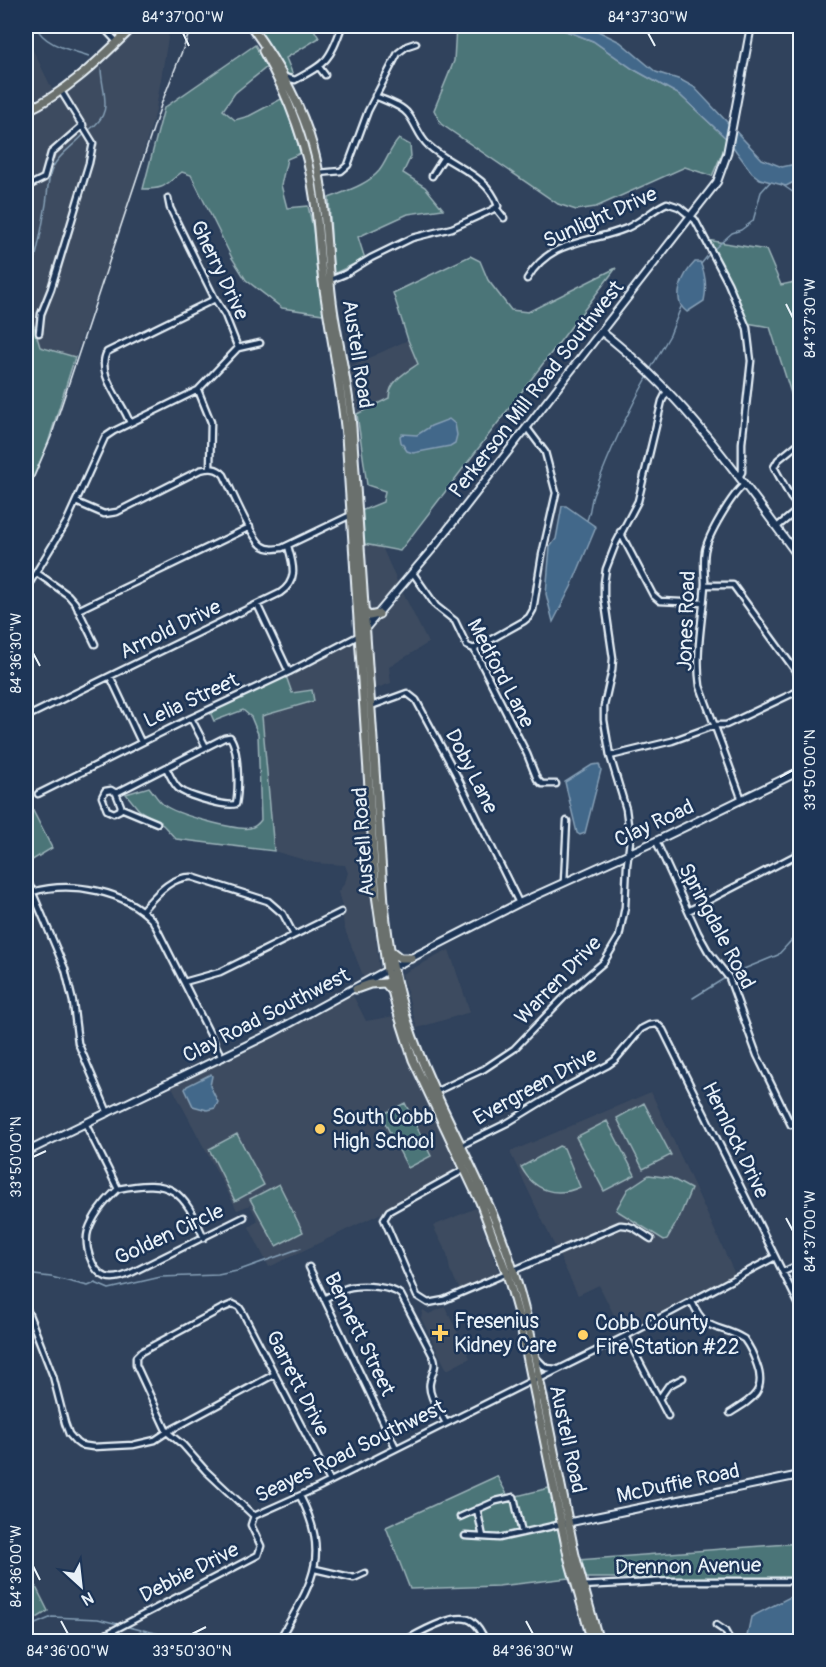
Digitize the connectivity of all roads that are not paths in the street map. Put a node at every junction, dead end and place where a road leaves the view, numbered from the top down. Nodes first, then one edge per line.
1 (102, 26) edge
2 (134, 26) edge
3 (246, 26) edge
4 (251, 26) edge
5 (342, 26) edge
6 (751, 26) edge
7 (117, 42) junction
8 (416, 43) dead end
9 (319, 67) junction
10 (325, 75) dead end
11 (283, 77) junction
12 (295, 80) junction
13 (62, 91) junction
14 (292, 95) junction
15 (375, 96) junction
16 (26, 111) edge
17 (83, 125) junction
18 (444, 157) junction
19 (318, 173) junction
20 (432, 176) dead end
21 (26, 187) edge
22 (168, 198) dead end
23 (496, 208) junction
24 (692, 217) junction
25 (504, 218) dead end
26 (527, 279) dead end
27 (326, 281) junction
28 (215, 299) junction
29 (602, 332) junction
30 (39, 333) dead end
31 (260, 343) dead end
32 (238, 348) junction
33 (198, 390) junction
34 (667, 391) junction
35 (130, 423) junction
36 (527, 428) junction
37 (801, 442) edge
38 (210, 468) junction
39 (739, 477) junction
40 (745, 484) junction
41 (76, 502) junction
42 (800, 509) edge
43 (357, 510) junction
44 (351, 516) junction
45 (250, 527) junction
46 (777, 527) junction
47 (620, 532) junction
48 (288, 546) junction
49 (798, 549) edge
50 (801, 559) edge
51 (37, 573) junction
52 (413, 573) junction
53 (705, 585) junction
54 (26, 589) edge
55 (702, 603) junction
56 (257, 604) junction
57 (78, 610) junction
58 (364, 611) junction
59 (379, 614) junction
60 (365, 630) junction
61 (358, 636) junction
62 (95, 644) dead end
63 (474, 649) junction
64 (289, 672) junction
65 (110, 676) junction
66 (801, 677) edge
67 (801, 690) edge
68 (370, 706) junction
69 (26, 717) edge
70 (191, 718) junction
71 (716, 725) junction
72 (141, 742) junction
73 (206, 747) junction
74 (610, 756) junction
75 (166, 768) junction
76 (801, 771) edge
77 (556, 784) dead end
78 (116, 793) junction
79 (38, 794) dead end
80 (742, 800) junction
81 (121, 808) junction
82 (567, 821) dead end
83 (157, 823) dead end
84 (656, 841) junction
85 (629, 852) junction
86 (801, 853) edge
87 (26, 877) edge
88 (564, 882) junction
89 (32, 892) junction
90 (519, 903) junction
91 (143, 909) junction
92 (688, 911) junction
93 (341, 912) dead end
94 (294, 935) junction
95 (390, 949) junction
96 (412, 958) junction
97 (390, 969) junction
98 (184, 982) junction
99 (356, 988) junction
100 (392, 991) junction
101 (654, 1024) joint
102 (222, 1058) junction
103 (435, 1092) junction
104 (108, 1113) junction
105 (85, 1123) junction
106 (791, 1125) dead end
107 (458, 1147) junction
108 (26, 1152) edge
109 (465, 1168) junction
110 (118, 1189) junction
111 (244, 1217) dead end
112 (204, 1238) junction
113 (651, 1239) dead end
114 (775, 1257) junction
115 (801, 1264) edge
116 (309, 1267) dead end
117 (510, 1272) junction
118 (783, 1272) junction
119 (324, 1299) junction
120 (692, 1302) junction
121 (26, 1307) edge
122 (801, 1307) edge
123 (626, 1336) junction
124 (534, 1356) junction
125 (560, 1369) junction
126 (275, 1374) junction
127 (683, 1378) dead end
128 (536, 1380) junction
129 (659, 1399) junction
130 (730, 1413) dead end
131 (668, 1416) dead end
132 (446, 1423) junction
133 (167, 1432) junction
134 (396, 1448) junction
135 (801, 1475) edge
136 (330, 1481) junction
137 (300, 1496) junction
138 (477, 1509) junction
139 (254, 1516) junction
140 (460, 1517) dead end
141 (565, 1523) junction
142 (522, 1533) junction
143 (465, 1536) dead end
144 (483, 1537) junction
145 (315, 1569) junction
146 (365, 1573) dead end
147 (801, 1581) edge
148 (579, 1584) junction
149 (716, 1625) dead end
150 (92, 1641) edge
151 (278, 1641) edge
152 (402, 1641) edge
153 (486, 1641) edge
154 (592, 1641) edge
155 (599, 1641) edge
156 (731, 1641) edge

1 - 7 street
2 - 7 main road
3 - 27 main road, Austell Road
4 - 11 main road, Austell Road
5 - 9 street
6 - 24 street, Perkerson Mill Road Southwest
7 - 13 main road
8 - 15 street
9 - 10 street
9 - 12 street
11 - 12 street
11 - 14 main road, Austell Road
12 - 14 street
13 - 16 main road
13 - 17 street
14 - 19 main road, Austell Road
15 - 18 street
15 - 19 street
17 - 21 street
17 - 30 street
18 - 20 street
18 - 23 street
19 - 27 main road, Austell Road
22 - 28 street, Gherry Drive
23 - 25 street
23 - 27 street
24 - 26 street, Sunlight Drive
24 - 29 street, Perkerson Mill Road Southwest
24 - 39 street
27 - 43 main road, Austell Road
27 - 44 main road, Austell Road
28 - 32 street, Gherry Drive
28 - 35 street
29 - 34 street
29 - 36 street, Perkerson Mill Road Southwest
31 - 32 street
32 - 33 street, Gherry Drive
33 - 35 street, Gherry Drive
33 - 38 street
34 - 39 street
34 - 47 street, Warren Drive
35 - 41 street, Gherry Drive
36 - 52 street, Perkerson Mill Road Southwest
36 - 63 street
37 - 42 street
38 - 41 street
38 - 45 street
39 - 40 street
40 - 46 street
40 - 53 street, Jones Road
41 - 51 street, Gherry Drive
42 - 46 street
43 - 44 street
43 - 58 main road, Austell Road
44 - 48 street
44 - 61 main road, Austell Road
45 - 48 street
45 - 57 street
46 - 49 street
47 - 55 street
47 - 74 street, Warren Drive
48 - 56 street, Arnold Drive
49 - 50 street
51 - 54 street, Gherry Drive
51 - 57 street
52 - 59 street, Perkerson Mill Road Southwest
52 - 63 street, Medford Lane
53 - 55 street, Jones Road
53 - 66 street
55 - 71 street, Jones Road
56 - 64 street
56 - 65 street, Arnold Drive
57 - 62 street
58 - 59 main road
58 - 60 main road, Austell Road
59 - 60 street, Perkerson Mill Road Southwest
60 - 61 street, Perkerson Mill Road Southwest
60 - 68 main road, Austell Road
61 - 64 street, Lelia Street
61 - 97 main road, Austell Road
63 - 77 street, Medford Lane
64 - 70 street, Lelia Street
65 - 69 street, Arnold Drive
65 - 72 street
67 - 71 street
68 - 90 street, Doby Lane
68 - 95 main road, Austell Road
70 - 72 street, Lelia Street
70 - 73 street
71 - 74 street
71 - 80 street, Jones Road
72 - 79 street, Lelia Street
73 - 75 street
73 - 75 street
74 - 85 street, Warren Drive
75 - 78 street
76 - 80 street, Clay Road
78 - 81 street
78 - 81 street
80 - 84 street, Clay Road
81 - 83 street
82 - 88 street
84 - 85 street, Clay Road
84 - 92 street, Springdale Road
85 - 88 street, Clay Road
85 - 103 street, Warren Drive
86 - 92 street
87 - 89 street
88 - 90 street, Clay Road
89 - 91 street
89 - 104 street
90 - 96 street, Clay Road Southwest
91 - 94 street
91 - 98 street
92 - 106 street, Springdale Road
93 - 94 street
94 - 98 street
95 - 96 main road
95 - 97 main road, Austell Road
96 - 97 street, Clay Road Southwest
97 - 99 street, Clay Road Southwest
97 - 100 main road, Austell Road
97 - 103 main road, Austell Road
98 - 102 street
99 - 100 main road
99 - 102 street, Clay Road Southwest
100 - 107 main road, Austell Road
101 - 107 street, Evergreen Drive
101 - 114 street, Hemlock Drive
102 - 104 street, Clay Road Southwest
103 - 107 main road, Austell Road
104 - 105 street, Clay Road Southwest
105 - 108 street, Clay Road Southwest
105 - 110 street
107 - 109 main road, Austell Road
107 - 117 main road, Austell Road
109 - 117 main road, Austell Road
109 - 117 street
110 - 112 street
110 - 112 street, Golden Circle
111 - 112 street, Golden Circle
113 - 117 street
114 - 118 street, Hemlock Drive
114 - 120 street, Seayes Road Southwest
115 - 118 street
116 - 119 street, Bennett Street
117 - 124 main road, Austell Road
117 - 128 main road, Austell Road
118 - 122 street, Hemlock Drive
119 - 132 street
119 - 134 street, Bennett Street
120 - 123 street, Seayes Road Southwest
120 - 130 street
121 - 133 street
123 - 125 street, Seayes Road Southwest
123 - 129 street
124 - 125 street
124 - 128 main road, Austell Road
125 - 128 street, Seayes Road Southwest
126 - 133 street
126 - 133 street, Garrett Drive
126 - 136 street, Garrett Drive
127 - 129 street
128 - 132 street, Seayes Road Southwest
128 - 141 main road, Austell Road
129 - 131 street
132 - 134 street, Seayes Road Southwest
133 - 139 street, Seayes Road Southwest
134 - 136 street, Seayes Road Southwest
135 - 141 street, McDuffie Road
136 - 137 street, Seayes Road Southwest
137 - 139 street, Seayes Road Southwest
137 - 145 street
138 - 140 street
138 - 142 street
138 - 144 street
139 - 150 street, Debbie Drive
141 - 142 street
141 - 148 main road, Austell Road
142 - 144 street
143 - 144 street
145 - 146 street
145 - 151 street
147 - 148 street, Drennon Avenue
148 - 154 main road, Austell Road
148 - 155 main road, Austell Road
149 - 156 street
152 - 153 street

